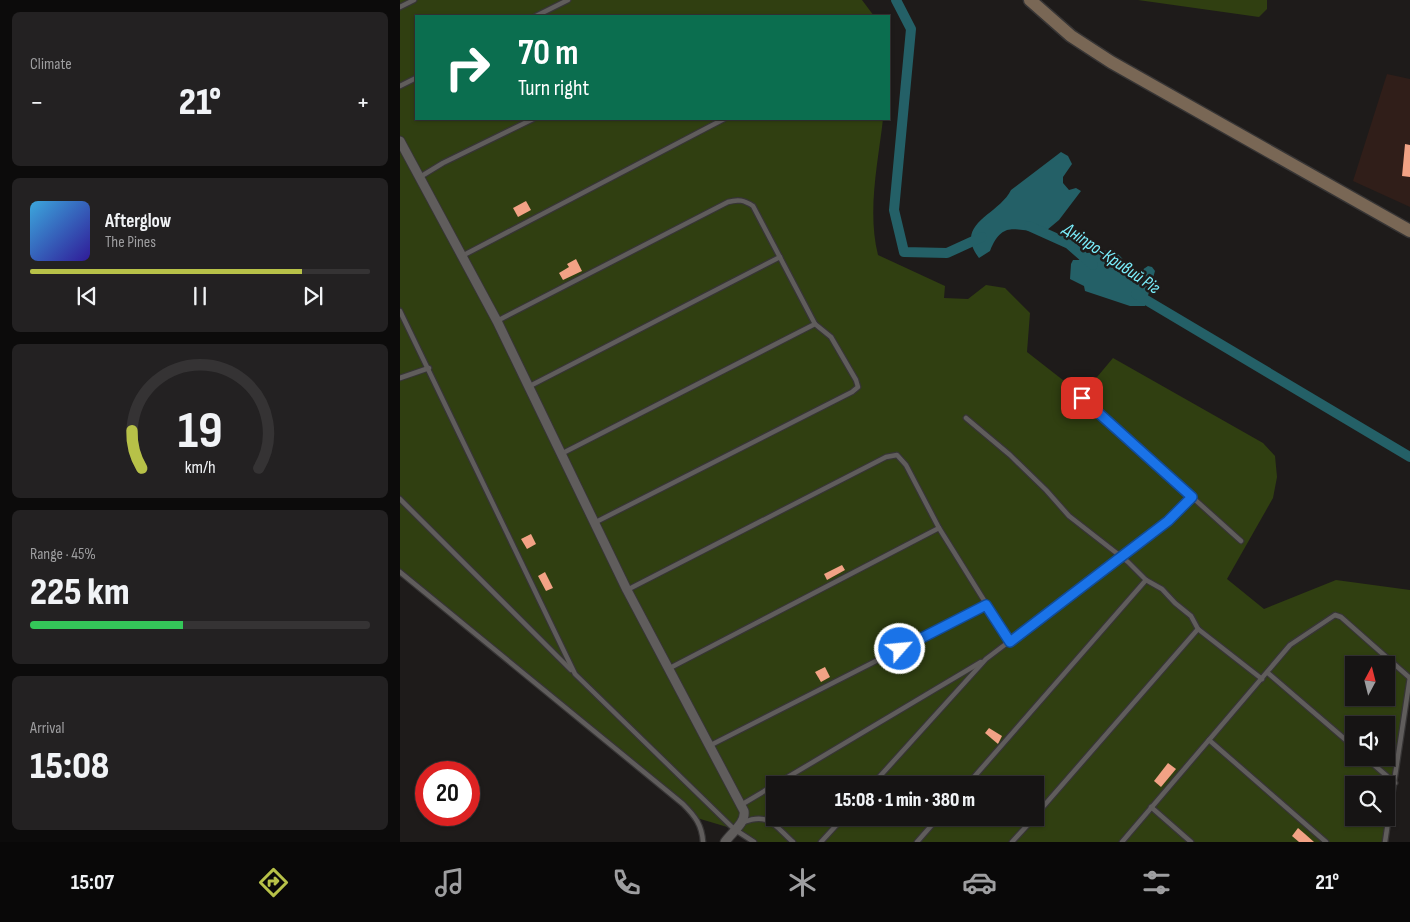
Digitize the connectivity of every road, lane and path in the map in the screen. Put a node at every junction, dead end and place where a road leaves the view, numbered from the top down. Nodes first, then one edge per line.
1 (414, 0) edge
2 (568, 0) edge
3 (1030, 0) edge
4 (400, 7) edge
5 (538, 15) edge
6 (415, 78) edge
7 (400, 86) edge
8 (531, 120) edge
9 (722, 120) edge
10 (400, 141) edge
11 (419, 178) junction
12 (1410, 231) edge
13 (461, 256) junction
14 (780, 257) junction
15 (400, 311) edge
16 (496, 321) junction
17 (815, 324) junction
18 (429, 368) junction
19 (400, 378) edge
20 (528, 388) junction
21 (1082, 398) dead end
22 (966, 418) dead end
23 (560, 455) junction
24 (1192, 497) junction
25 (400, 499) edge
26 (594, 523) junction
27 (940, 528) junction
28 (1241, 542) dead end
29 (1122, 557) junction
30 (400, 572) edge
31 (1146, 580) junction
32 (627, 590) junction
33 (986, 605) junction
34 (1198, 629) junction
35 (1010, 642) junction
36 (986, 659) junction
37 (668, 669) junction
38 (1268, 673) junction
39 (575, 674) junction
40 (1410, 678) edge
41 (1262, 679) junction
42 (1345, 739) edge
43 (1209, 740) junction
44 (709, 746) junction
45 (1375, 766) edge
46 (880, 776) edge
47 (975, 776) edge
48 (1387, 776) edge
49 (1395, 783) edge
50 (741, 805) junction
51 (1044, 806) edge
52 (1151, 807) junction
53 (742, 823) junction
54 (836, 826) edge
55 (931, 826) edge
56 (1026, 826) edge
57 (1388, 826) edge
58 (734, 829) junction
59 (703, 842) edge
60 (725, 842) edge
61 (754, 842) edge
62 (793, 842) edge
63 (821, 842) edge
64 (917, 842) edge
65 (1012, 842) edge
66 (1122, 842) edge
67 (1191, 842) edge
68 (1326, 842) edge
69 (1385, 842) edge

1 - 4 lane
2 - 5 lane
3 - 12 main road
6 - 7 lane
8 - 11 lane
9 - 13 lane
10 - 11 street
11 - 13 street
13 - 16 street
14 - 16 lane
14 - 17 lane
14 - 20 lane
15 - 18 lane
16 - 20 street
17 - 23 lane
17 - 26 lane
18 - 19 lane
18 - 39 lane
20 - 23 street
21 - 24 lane
22 - 29 lane
23 - 26 street
24 - 28 lane
24 - 29 lane
25 - 39 lane
26 - 32 street
27 - 32 lane
27 - 33 lane
27 - 37 lane
29 - 31 lane
29 - 35 lane
30 - 59 lane
31 - 34 lane
31 - 47 lane
32 - 37 street
33 - 35 lane
33 - 44 lane
34 - 41 lane
34 - 51 lane
35 - 36 lane
36 - 46 lane
36 - 50 lane
37 - 44 street
38 - 40 lane
38 - 41 lane
38 - 42 lane
39 - 58 lane
40 - 49 lane
41 - 43 lane
43 - 52 lane
43 - 68 lane
44 - 50 street
45 - 48 lane
50 - 53 street
52 - 66 lane
52 - 67 lane
53 - 58 street
53 - 62 lane
54 - 63 lane
55 - 64 lane
56 - 65 lane
57 - 69 lane
58 - 60 street
58 - 61 lane

